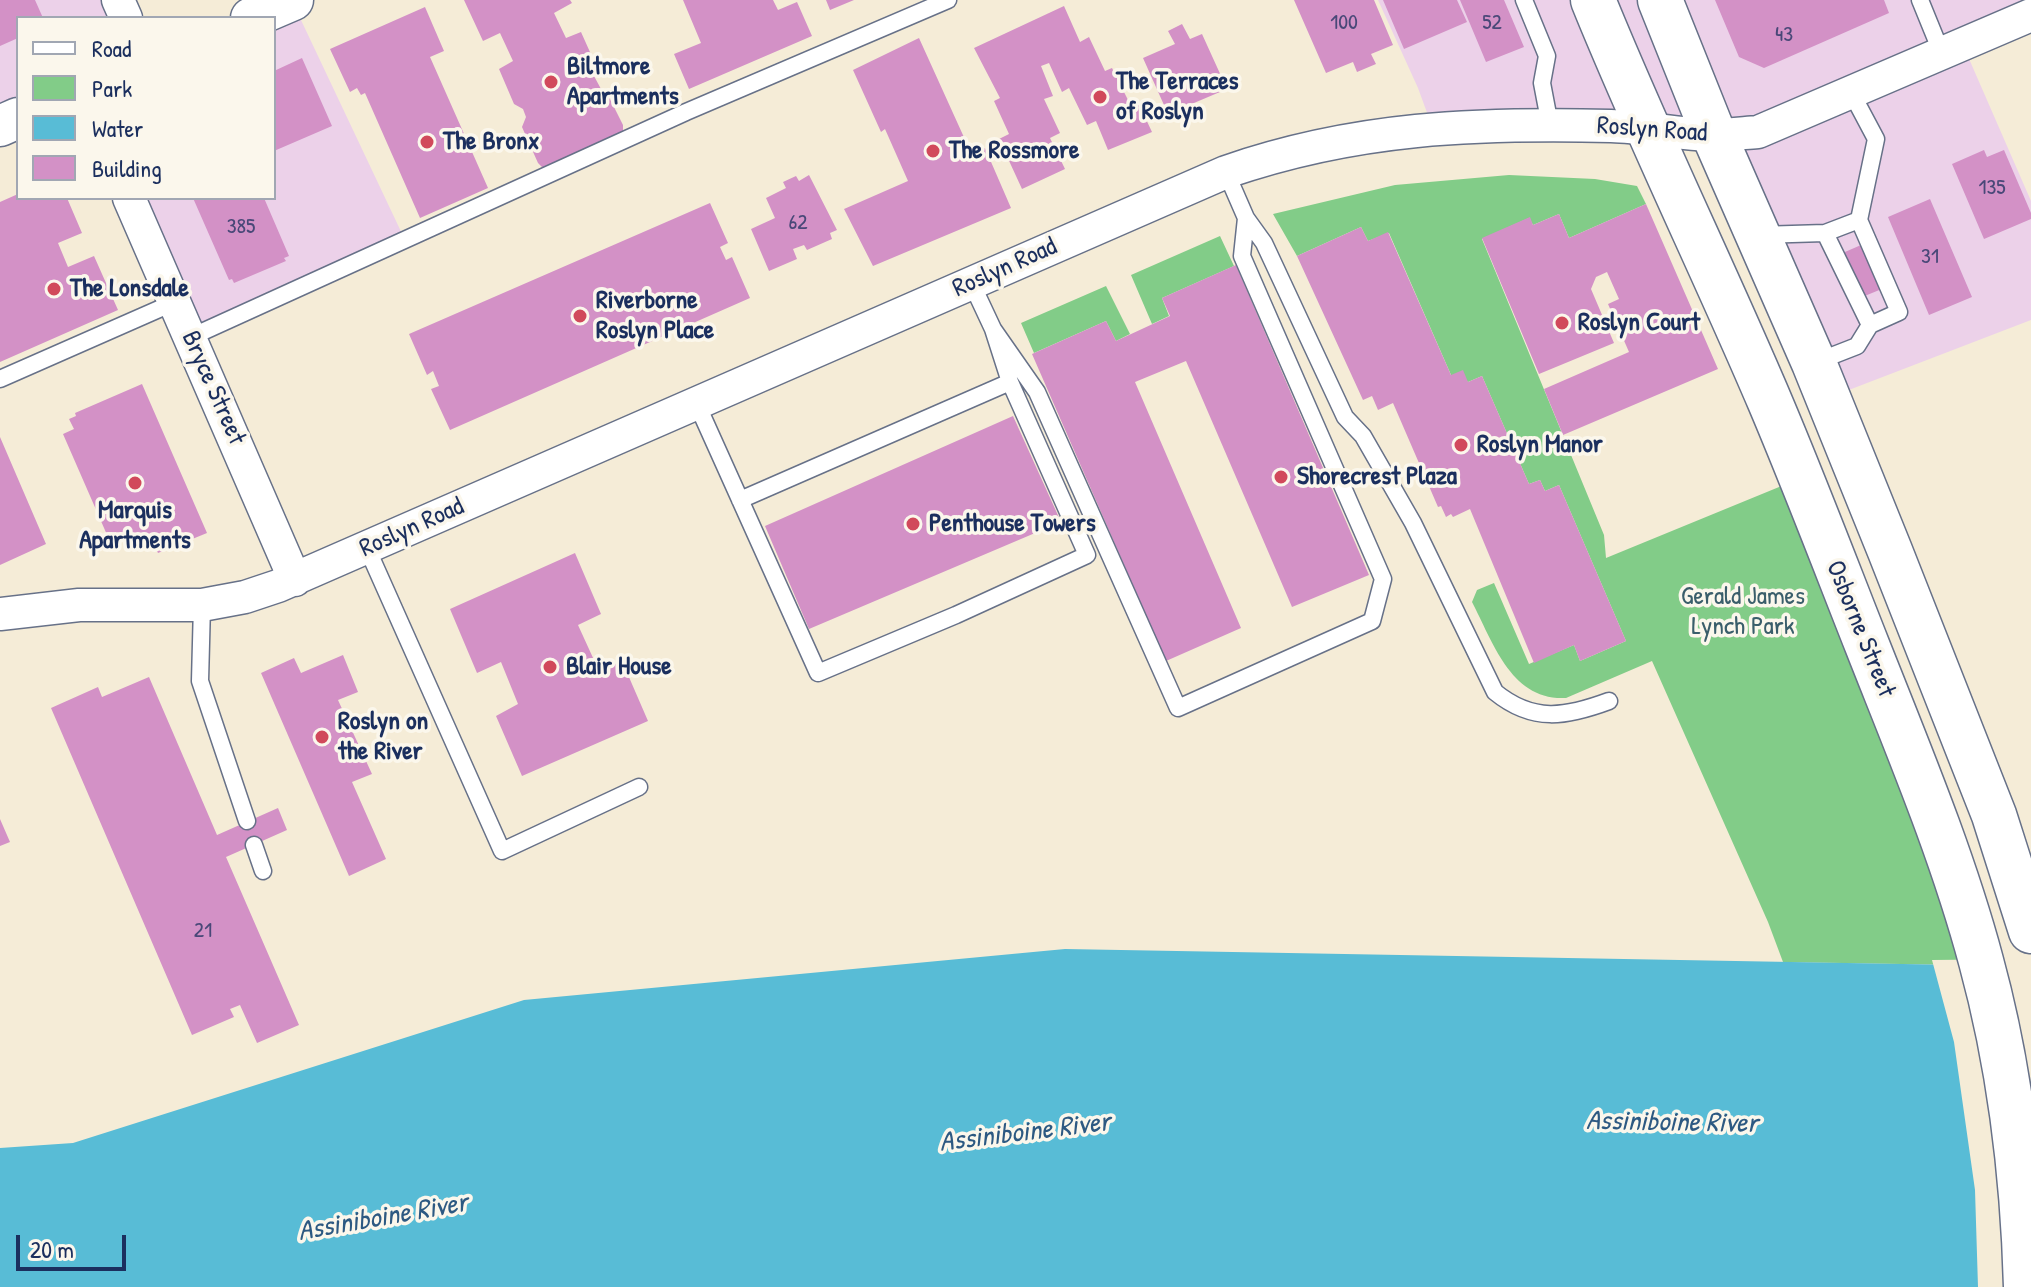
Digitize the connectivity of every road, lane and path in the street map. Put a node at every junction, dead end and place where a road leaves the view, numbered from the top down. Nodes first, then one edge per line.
1 (293, 0) edge
2 (948, 0) edge
3 (1524, 0) edge
4 (1593, 0) edge
5 (1660, 0) edge
6 (1920, 0) edge
7 (2031, 15) edge
8 (256, 16) edge
9 (1942, 54) junction
10 (1851, 92) junction
11 (1550, 125) junction
12 (1648, 129) junction
13 (1714, 135) junction
14 (1226, 172) junction
15 (130, 200) edge
16 (1246, 218) junction
17 (1859, 220) junction
18 (1825, 233) junction
19 (1758, 235) junction
20 (971, 282) junction
21 (175, 302) junction
22 (1870, 325) junction
23 (993, 329) junction
24 (191, 337) junction
25 (1814, 363) junction
26 (0, 379) edge
27 (1010, 382) junction
28 (697, 404) junction
29 (740, 500) junction
30 (367, 548) junction
31 (295, 580) junction
32 (202, 605) junction
33 (0, 614) edge
34 (1609, 701) dead end
35 (639, 787) dead end
36 (247, 821) dead end
37 (254, 845) dead end
38 (263, 871) dead end
39 (2031, 931) edge
40 (2026, 1287) edge

1 - 8 street
2 - 24 lane
3 - 11 lane
4 - 12 main road, Osborne Street
5 - 13 main road
6 - 9 lane
7 - 9 street, Roslyn Road
9 - 10 street, Roslyn Road
10 - 13 street, Roslyn Road
10 - 17 lane
11 - 12 street, Roslyn Road
11 - 14 street, Roslyn Road
12 - 13 street, Roslyn Road
12 - 40 main road, Osborne Street
13 - 19 main road
14 - 16 lane
14 - 20 street, Roslyn Road
15 - 21 street, Bryce Street
16 - 23 lane
16 - 34 lane
17 - 18 lane
17 - 22 lane
18 - 19 lane
18 - 22 lane
19 - 25 main road
20 - 23 lane
20 - 28 street, Roslyn Road
21 - 24 street, Bryce Street
21 - 26 lane
22 - 25 lane
23 - 27 lane
24 - 31 street, Bryce Street
25 - 39 main road
27 - 29 lane
27 - 29 lane
28 - 29 lane
28 - 30 street, Roslyn Road
30 - 31 street, Roslyn Road
30 - 35 lane
31 - 32 street, Roslyn Road
32 - 33 street, Roslyn Road
32 - 36 lane
37 - 38 lane

